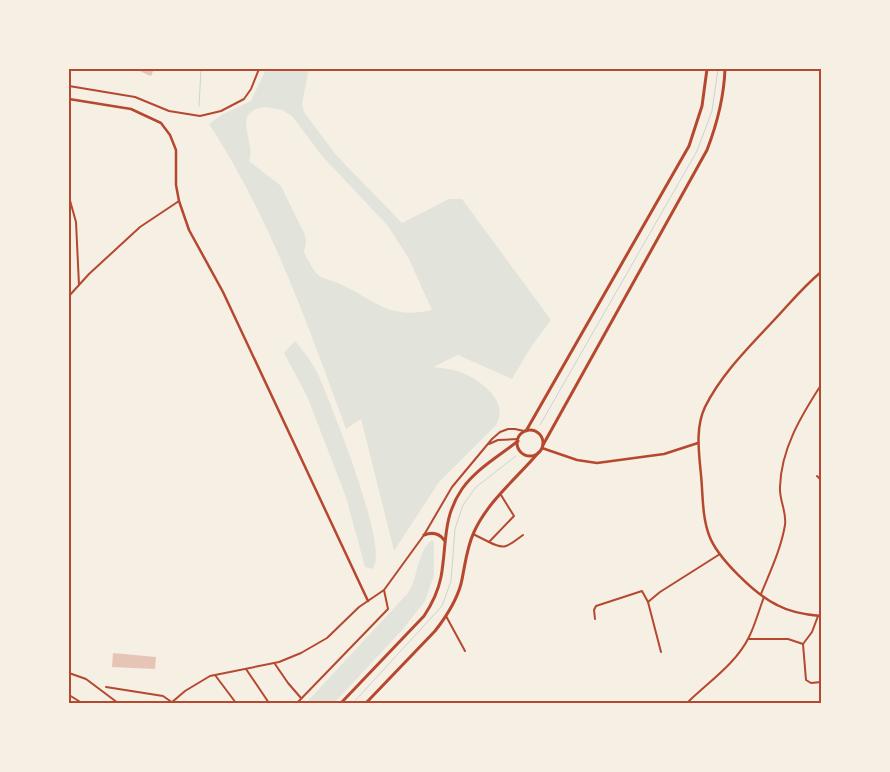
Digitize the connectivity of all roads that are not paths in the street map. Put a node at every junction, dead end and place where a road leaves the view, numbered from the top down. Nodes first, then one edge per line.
1 (259, 69) edge
2 (707, 69) edge
3 (725, 69) edge
4 (69, 86) edge
5 (69, 99) edge
6 (69, 197) edge
7 (179, 201) junction
8 (821, 272) edge
9 (78, 286) junction
10 (69, 296) edge
11 (821, 385) edge
12 (525, 431) junction
13 (518, 440) junction
14 (698, 443) junction
15 (487, 445) junction
16 (543, 446) junction
17 (539, 452) junction
18 (817, 476) dead end
19 (821, 480) edge
20 (501, 495) junction
21 (473, 534) junction
22 (523, 535) dead end
23 (424, 536) junction
24 (444, 540) junction
25 (489, 542) junction
26 (720, 554) junction
27 (384, 590) junction
28 (761, 594) junction
29 (764, 597) junction
30 (368, 601) junction
31 (648, 602) junction
32 (446, 616) junction
33 (820, 616) edge
34 (595, 619) dead end
35 (749, 639) junction
36 (803, 644) junction
37 (465, 651) dead end
38 (661, 652) dead end
39 (275, 664) junction
40 (246, 669) junction
41 (69, 672) edge
42 (215, 675) junction
43 (821, 682) edge
44 (106, 688) dead end
45 (69, 695) edge
46 (301, 698) junction
47 (82, 703) edge
48 (118, 703) edge
49 (172, 703) edge
50 (236, 703) edge
51 (268, 703) edge
52 (297, 703) edge
53 (341, 703) edge
54 (366, 703) edge
55 (687, 703) edge

1 - 4 street
2 - 12 main road
3 - 16 main road
5 - 7 street
6 - 9 street
7 - 9 street
7 - 30 street
8 - 14 street
9 - 10 street
11 - 28 street
12 - 13 main road
12 - 15 street
12 - 16 main road
13 - 15 street
13 - 17 main road
13 - 24 main road
14 - 16 street
14 - 26 street
15 - 23 street
16 - 17 main road
17 - 20 main road
18 - 19 street
20 - 21 main road
20 - 25 street
21 - 25 street
21 - 32 main road
22 - 25 street
23 - 24 main road
23 - 27 street
24 - 53 main road
26 - 28 street
26 - 31 street
27 - 30 street
27 - 46 street
28 - 29 street
29 - 33 street
29 - 35 street
30 - 39 street
31 - 34 street
31 - 38 street
32 - 37 street
32 - 54 main road
33 - 36 street
35 - 36 street
35 - 55 street
36 - 43 street
39 - 40 street
39 - 46 street
40 - 42 street
40 - 51 street
41 - 48 street
42 - 49 street
42 - 50 street
44 - 49 street
45 - 47 street
46 - 52 street

